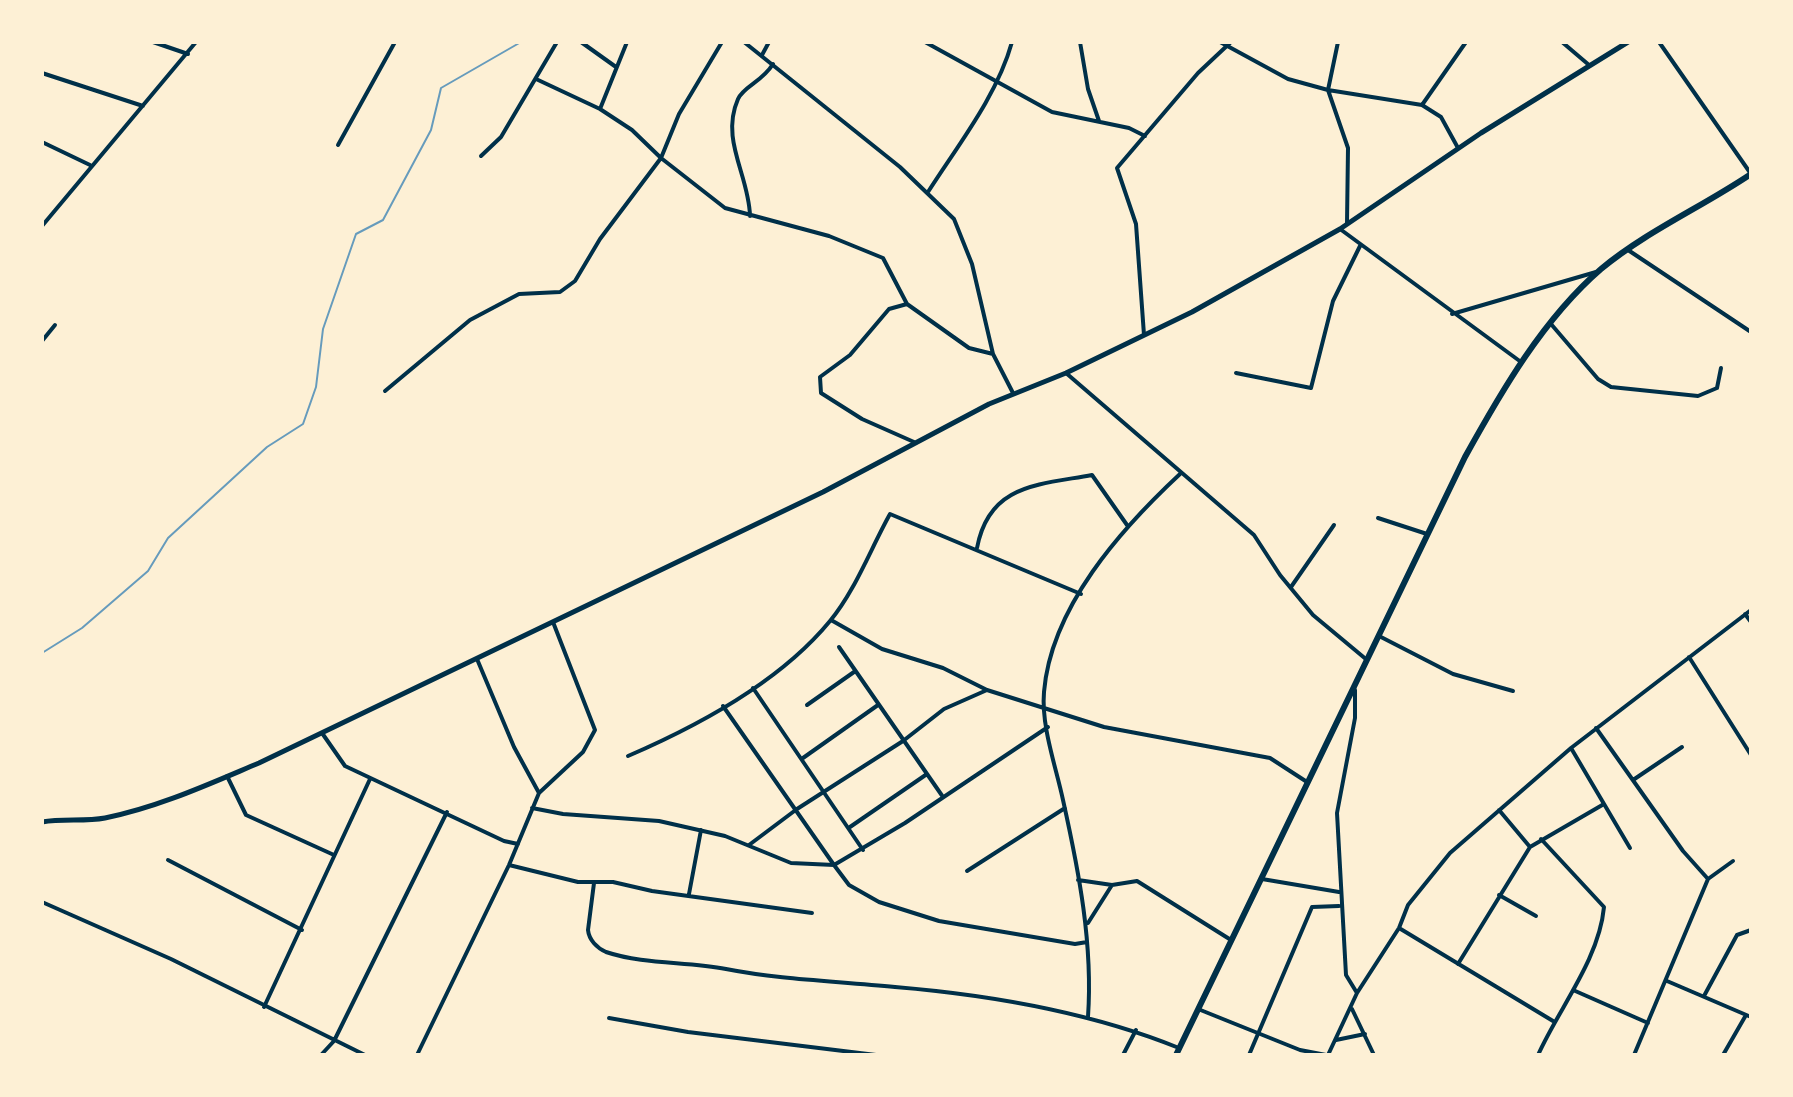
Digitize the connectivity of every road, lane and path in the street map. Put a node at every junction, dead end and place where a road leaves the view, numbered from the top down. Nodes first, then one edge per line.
1 (153, 42) edge
2 (196, 42) edge
3 (395, 42) edge
4 (557, 42) edge
5 (581, 42) edge
6 (627, 42) edge
7 (722, 42) edge
8 (744, 42) edge
9 (769, 42) edge
10 (925, 42) edge
11 (1012, 42) edge
12 (1080, 42) edge
13 (1220, 42) edge
14 (1338, 42) edge
15 (1466, 42) edge
16 (1562, 42) edge
17 (1628, 42) edge
18 (1659, 42) edge
19 (1231, 44) edge
20 (188, 54) junction
21 (762, 55) junction
22 (773, 64) junction
23 (1589, 65) junction
24 (616, 67) junction
25 (42, 73) edge
26 (536, 79) junction
27 (997, 80) junction
28 (1328, 90) junction
29 (1422, 105) junction
30 (143, 106) junction
31 (600, 109) junction
32 (1099, 121) junction
33 (1145, 136) junction
34 (42, 142) edge
35 (338, 145) dead end
36 (1458, 148) junction
37 (481, 156) dead end
38 (661, 158) junction
39 (90, 165) junction
40 (1751, 174) edge
41 (928, 192) junction
42 (750, 216) junction
43 (44, 219) edge
44 (1347, 224) junction
45 (42, 226) edge
46 (1340, 229) junction
47 (1360, 246) junction
48 (1628, 250) junction
49 (1600, 270) junction
50 (907, 304) junction
51 (1452, 314) junction
52 (1551, 324) junction
53 (55, 325) dead end
54 (1751, 332) edge
55 (1144, 337) junction
56 (42, 341) edge
57 (993, 354) junction
58 (1523, 363) junction
59 (1721, 368) dead end
60 (1066, 373) junction
61 (1236, 373) dead end
62 (385, 391) dead end
63 (1013, 393) junction
64 (914, 442) junction
65 (1180, 474) junction
66 (1378, 518) dead end
67 (1127, 525) junction
68 (1334, 525) dead end
69 (1427, 534) junction
70 (977, 548) junction
71 (1291, 587) junction
72 (1081, 594) junction
73 (1751, 610) edge
74 (1745, 614) junction
75 (831, 620) junction
76 (552, 621) junction
77 (1751, 622) edge
78 (1379, 636) junction
79 (839, 647) dead end
80 (1689, 657) junction
81 (477, 659) junction
82 (1367, 660) junction
83 (854, 672) junction
84 (1355, 687) junction
85 (753, 688) junction
86 (987, 690) junction
87 (1513, 691) dead end
88 (807, 705) dead end
89 (878, 705) junction
90 (723, 706) junction
91 (1045, 709) junction
92 (1048, 727) junction
93 (1596, 728) junction
94 (322, 733) junction
95 (903, 741) junction
96 (1682, 747) dead end
97 (1571, 748) junction
98 (1751, 755) edge
99 (628, 756) dead end
100 (803, 758) junction
101 (927, 774) junction
102 (227, 776) junction
103 (370, 779) junction
104 (1633, 780) junction
105 (1307, 782) junction
106 (825, 791) junction
107 (539, 793) junction
108 (943, 797) junction
109 (1604, 804) junction
110 (532, 808) junction
111 (1065, 808) junction
112 (797, 809) junction
113 (1499, 810) junction
114 (447, 812) junction
115 (42, 822) edge
116 (850, 827) junction
117 (701, 830) junction
118 (1541, 839) junction
119 (518, 844) junction
120 (748, 846) junction
121 (1530, 847) junction
122 (1630, 848) dead end
123 (863, 850) junction
124 (334, 855) junction
125 (168, 860) dead end
126 (1733, 861) dead end
127 (509, 865) junction
128 (834, 865) junction
129 (967, 871) dead end
130 (1261, 878) junction
131 (1708, 879) junction
132 (1078, 880) junction
133 (594, 883) junction
134 (1112, 885) junction
135 (1339, 892) junction
136 (689, 894) junction
137 (1499, 895) junction
138 (42, 902) edge
139 (1339, 906) junction
140 (812, 913) dead end
141 (1536, 916) dead end
142 (1087, 924) junction
143 (1399, 928) junction
144 (302, 930) junction
145 (1751, 930) edge
146 (1231, 940) junction
147 (1087, 942) junction
148 (1458, 964) junction
149 (1667, 981) junction
150 (1573, 990) junction
151 (1357, 993) junction
152 (1704, 996) junction
153 (264, 1007) junction
154 (1198, 1009) junction
155 (1352, 1009) junction
156 (1748, 1016) edge
157 (1088, 1017) junction
158 (609, 1018) dead end
159 (1553, 1021) junction
160 (1648, 1023) junction
161 (1136, 1030) junction
162 (1258, 1034) junction
163 (1365, 1034) junction
164 (334, 1041) junction
165 (1334, 1041) junction
166 (1177, 1051) edge
167 (321, 1055) edge
168 (365, 1055) edge
169 (417, 1055) edge
170 (876, 1055) edge
171 (1123, 1055) edge
172 (1249, 1055) edge
173 (1327, 1055) edge
174 (1374, 1055) edge
175 (1538, 1055) edge
176 (1634, 1055) edge
177 (1723, 1055) edge

1 - 20 street
2 - 20 street
3 - 35 street
4 - 26 street
5 - 24 street
6 - 24 street
7 - 38 street
8 - 21 street
9 - 21 street
10 - 27 street
11 - 27 street
12 - 32 street
13 - 19 street
14 - 28 street
15 - 29 street
16 - 23 street
17 - 23 street
18 - 40 street
19 - 28 street
19 - 33 street
20 - 30 street
21 - 22 street
22 - 41 street
22 - 42 street
23 - 36 street
24 - 31 street
25 - 30 street
26 - 31 street
26 - 37 street
27 - 32 street
27 - 41 street
28 - 29 street
28 - 44 street
29 - 36 street
30 - 39 street
31 - 38 street
32 - 33 street
33 - 55 street
34 - 39 street
36 - 44 street
38 - 42 street
38 - 62 street
39 - 43 street
40 - 48 main road
41 - 57 street
42 - 50 street
43 - 45 street
44 - 46 street
46 - 47 street
46 - 55 street
47 - 51 street
47 - 61 street
48 - 49 main road
48 - 54 street
49 - 51 street
49 - 52 main road
50 - 57 street
50 - 64 street
51 - 58 street
52 - 58 main road
52 - 59 street
53 - 56 street
55 - 60 street
57 - 63 street
58 - 69 main road
60 - 63 street
60 - 65 street
63 - 64 street
64 - 76 street
65 - 67 street
65 - 71 street
66 - 69 street
67 - 70 street
67 - 72 street
68 - 71 street
69 - 78 main road
70 - 72 street
70 - 75 street
71 - 82 street
72 - 91 street
73 - 74 street
74 - 77 street
74 - 80 street
75 - 85 street
75 - 86 street
76 - 81 street
76 - 107 street
78 - 82 main road
78 - 87 street
79 - 83 street
80 - 93 street
80 - 98 street
81 - 94 street
81 - 107 street
82 - 84 main road
83 - 88 street
83 - 89 street
84 - 105 main road
84 - 135 street
85 - 90 street
85 - 100 street
86 - 91 street
86 - 95 street
89 - 95 street
89 - 100 street
90 - 99 street
90 - 112 street
91 - 92 street
91 - 105 street
92 - 108 street
92 - 111 street
93 - 97 street
93 - 104 street
94 - 102 street
94 - 103 street
95 - 101 street
95 - 106 street
96 - 104 street
97 - 109 street
97 - 113 street
100 - 106 street
101 - 108 street
101 - 116 street
102 - 115 street
102 - 124 street
103 - 114 street
103 - 124 street
104 - 131 street
105 - 130 main road
106 - 112 street
106 - 116 street
107 - 110 street
108 - 123 street
109 - 118 street
109 - 122 street
110 - 117 street
110 - 119 street
111 - 129 street
111 - 132 street
112 - 120 street
112 - 128 street
113 - 121 street
113 - 143 street
114 - 119 street
114 - 164 street
116 - 123 street
117 - 120 street
117 - 136 street
118 - 121 street
118 - 150 street
119 - 127 street
120 - 128 street
121 - 137 street
123 - 128 street
124 - 144 street
125 - 144 street
126 - 131 street
127 - 133 street
127 - 169 street
128 - 147 street
130 - 135 street
130 - 146 main road
131 - 149 street
132 - 134 street
132 - 142 street
133 - 136 street
133 - 157 street
134 - 142 street
134 - 146 street
135 - 139 street
136 - 140 street
137 - 141 street
137 - 148 street
138 - 153 street
139 - 151 street
139 - 162 street
142 - 147 street
143 - 148 street
143 - 151 street
144 - 153 street
145 - 152 street
146 - 154 main road
147 - 157 street
148 - 159 street
149 - 152 street
149 - 160 street
150 - 159 street
150 - 160 street
151 - 155 street
152 - 156 street
153 - 164 street
154 - 162 street
154 - 166 main road
155 - 163 street
155 - 165 street
156 - 177 street
157 - 161 street
158 - 170 street
159 - 175 street
160 - 176 street
161 - 166 street
161 - 171 street
162 - 172 street
162 - 173 street
163 - 165 street
163 - 174 street
164 - 167 street
164 - 168 street
165 - 173 street

